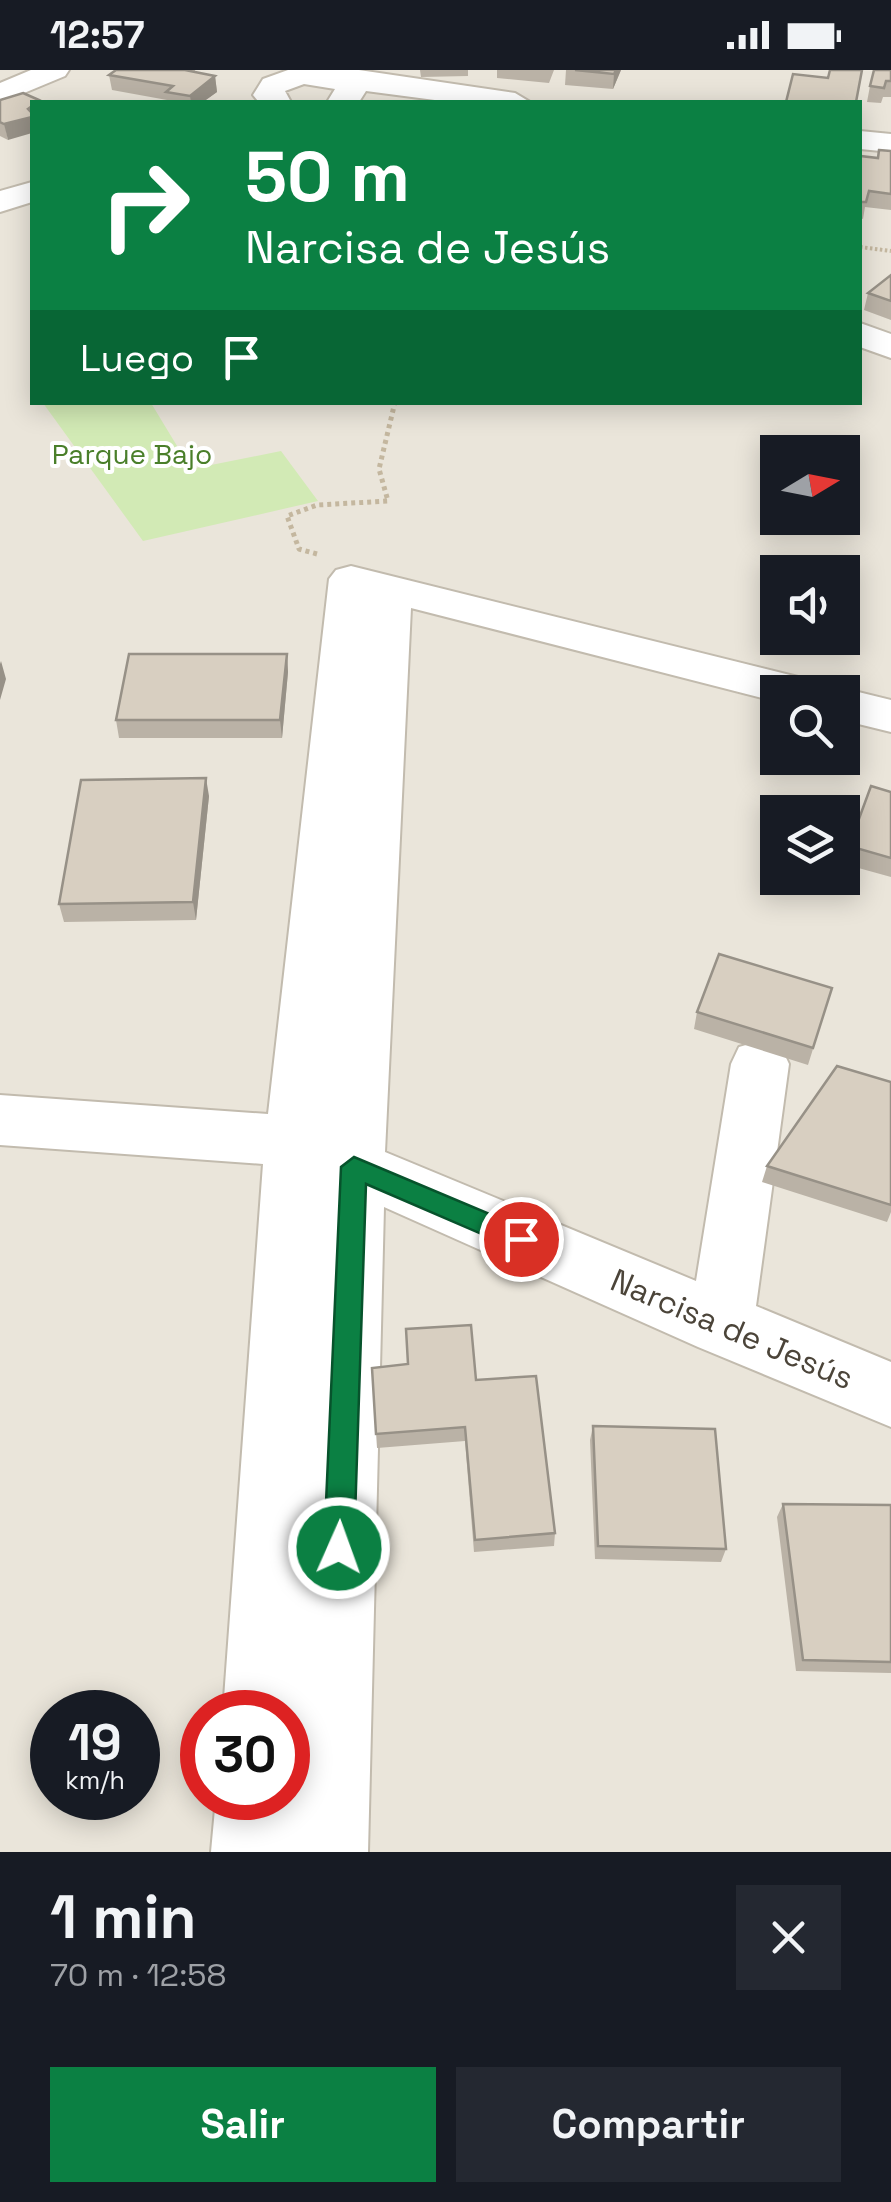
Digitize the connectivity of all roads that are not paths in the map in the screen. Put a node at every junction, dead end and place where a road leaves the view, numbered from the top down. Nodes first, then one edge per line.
1 (55, 70) edge
2 (342, 88) edge
3 (262, 90) edge
4 (0, 94) edge
5 (495, 100) edge
6 (862, 140) edge
7 (891, 144) edge
8 (30, 193) edge
9 (0, 202) edge
10 (862, 335) edge
11 (891, 348) edge
12 (760, 682) edge
13 (860, 708) edge
14 (891, 716) edge
15 (760, 1064) dead end
16 (0, 1120) edge
17 (324, 1154) junction
18 (721, 1326) junction
19 (891, 1395) edge
20 (263, 1690) edge
21 (254, 1820) edge
22 (252, 1852) edge
23 (327, 1852) edge

1 - 4 street
2 - 3 street
2 - 5 street
6 - 7 street
8 - 9 street
10 - 11 street
12 - 17 street
13 - 14 street
15 - 18 street
16 - 17 street, Narcisa de Jesús
17 - 18 street, Narcisa de Jesús
17 - 20 street
17 - 23 street
18 - 19 street, Narcisa de Jesús
21 - 22 street

